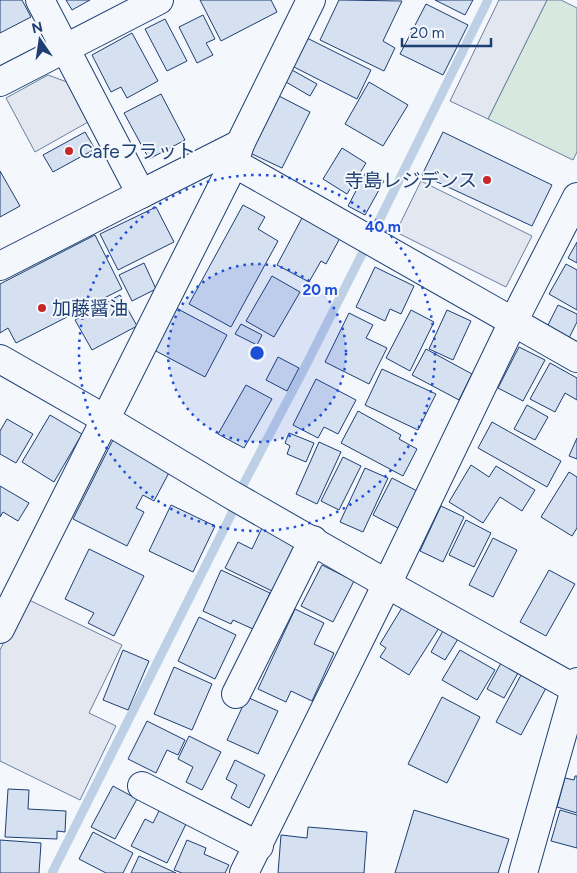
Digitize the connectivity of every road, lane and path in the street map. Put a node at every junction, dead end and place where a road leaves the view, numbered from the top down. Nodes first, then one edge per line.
1 (40, 0) edge
2 (159, 0) edge
3 (311, 0) edge
4 (65, 49) junction
5 (0, 82) edge
6 (237, 154) junction
7 (141, 194) junction
8 (577, 196) edge
9 (0, 266) edge
10 (513, 322) junction
11 (577, 358) edge
12 (0, 360) edge
13 (105, 418) junction
14 (313, 540) junction
15 (387, 584) junction
16 (0, 629) edge
17 (576, 687) edge
18 (236, 694) dead end
19 (142, 786) dead end
20 (259, 846) junction
21 (244, 873) edge
22 (523, 873) edge

1 - 4 street
2 - 4 street
3 - 6 street
4 - 5 street
4 - 7 street
6 - 7 street
6 - 10 street
6 - 13 street
7 - 9 street
8 - 10 street
10 - 11 street
10 - 15 street
12 - 13 street
13 - 14 street
13 - 16 street
14 - 15 street
14 - 18 street
15 - 17 street
15 - 20 street
17 - 22 street
19 - 20 street
20 - 21 street

